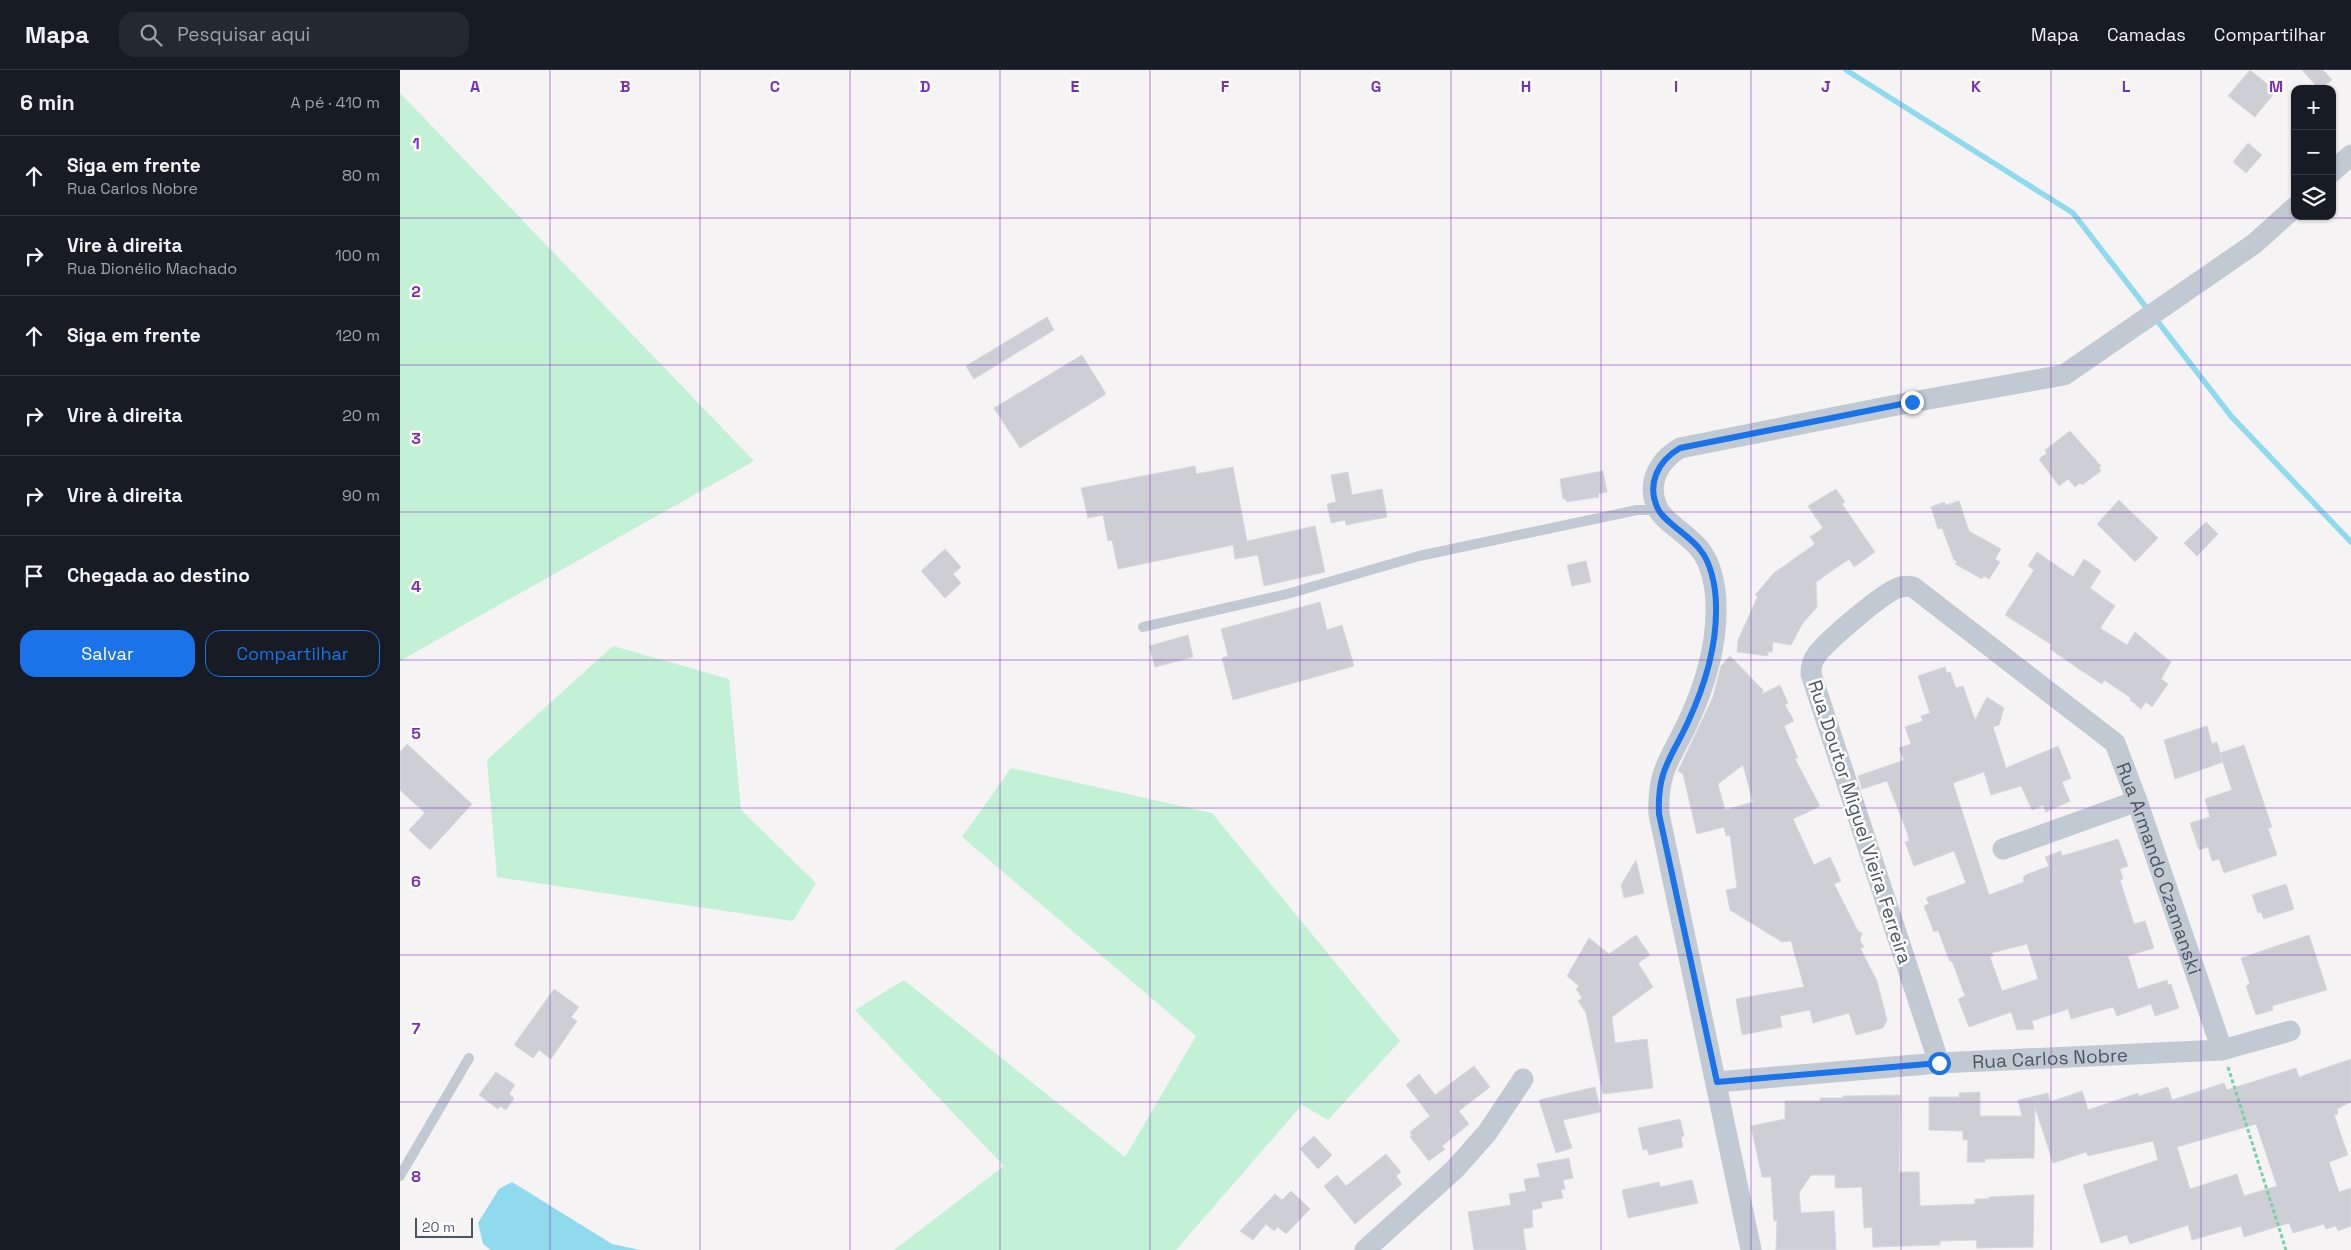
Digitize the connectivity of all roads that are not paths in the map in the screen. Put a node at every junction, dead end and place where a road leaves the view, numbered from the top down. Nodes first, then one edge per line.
1 (2351, 155) edge
2 (2336, 168) edge
3 (2291, 211) edge
4 (1658, 510) junction
5 (1898, 587) joint
6 (1143, 627) dead end
7 (2137, 801) junction
8 (2003, 849) dead end
9 (2290, 1031) dead end
10 (2222, 1050) junction
11 (468, 1058) dead end
12 (1939, 1063) junction
13 (1522, 1079) dead end
14 (1717, 1082) junction
15 (400, 1176) edge
16 (1365, 1250) edge
17 (1751, 1250) edge

1 - 2 street
3 - 4 street
4 - 6 lane
4 - 14 street
5 - 7 street, Rua Armando Czamanski
5 - 12 street, Rua Doutor Miguel Vieira Ferreira
7 - 8 street
7 - 10 street, Rua Armando Czamanski
9 - 10 street, Rua Carlos Nobre
10 - 12 street, Rua Carlos Nobre
11 - 15 lane
12 - 14 street, Rua Carlos Nobre
13 - 16 street
14 - 17 street

